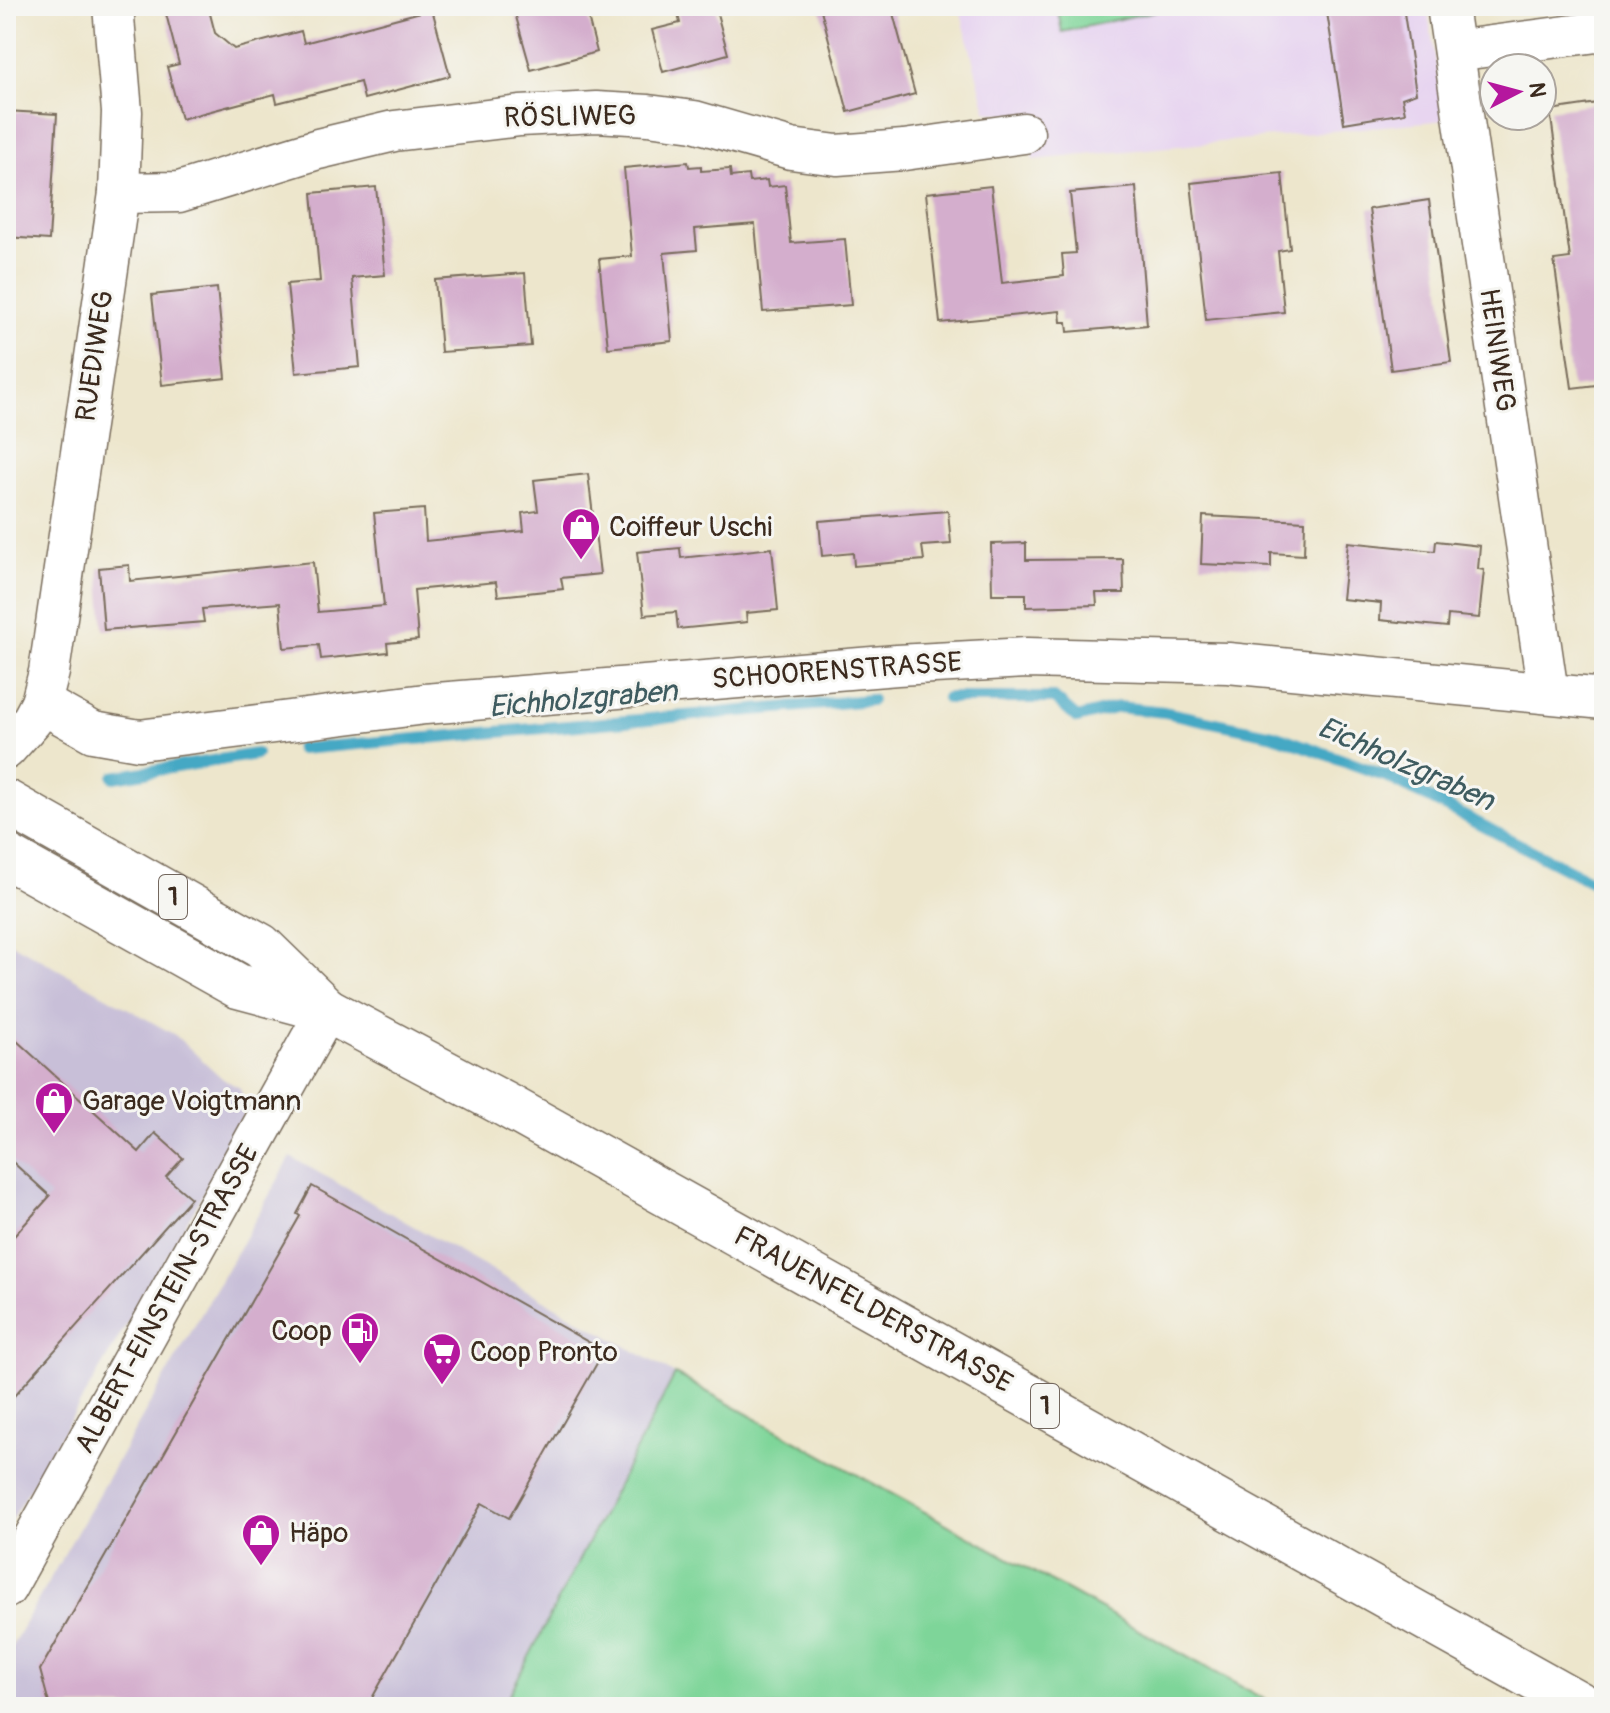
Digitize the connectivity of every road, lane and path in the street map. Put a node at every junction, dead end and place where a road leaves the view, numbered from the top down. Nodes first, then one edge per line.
1 (113, 6) edge
2 (1447, 6) edge
3 (1604, 31) edge
4 (1454, 51) junction
5 (1024, 133) dead end
6 (119, 193) junction
7 (1548, 693) junction
8 (1604, 699) edge
9 (41, 703) junction
10 (6, 749) edge
11 (6, 802) edge
12 (6, 856) edge
13 (327, 1010) junction
14 (6, 1588) edge
15 (1585, 1707) edge

1 - 6 street, RUEDIWEG
2 - 4 street, HEINIWEG
3 - 4 street
4 - 7 street, HEINIWEG
5 - 6 street, RÖSLIWEG
6 - 9 street, RUEDIWEG
7 - 8 street, SCHOORENSTRASSE
7 - 9 street, SCHOORENSTRASSE
9 - 10 street
11 - 13 main road, FRAUENFELDERSTRASSE / 1
12 - 13 main road, FRAUENFELDERSTRASSE / 1
13 - 14 street, ALBERT-EINSTEIN-STRASSE
13 - 15 main road, FRAUENFELDERSTRASSE / 1

